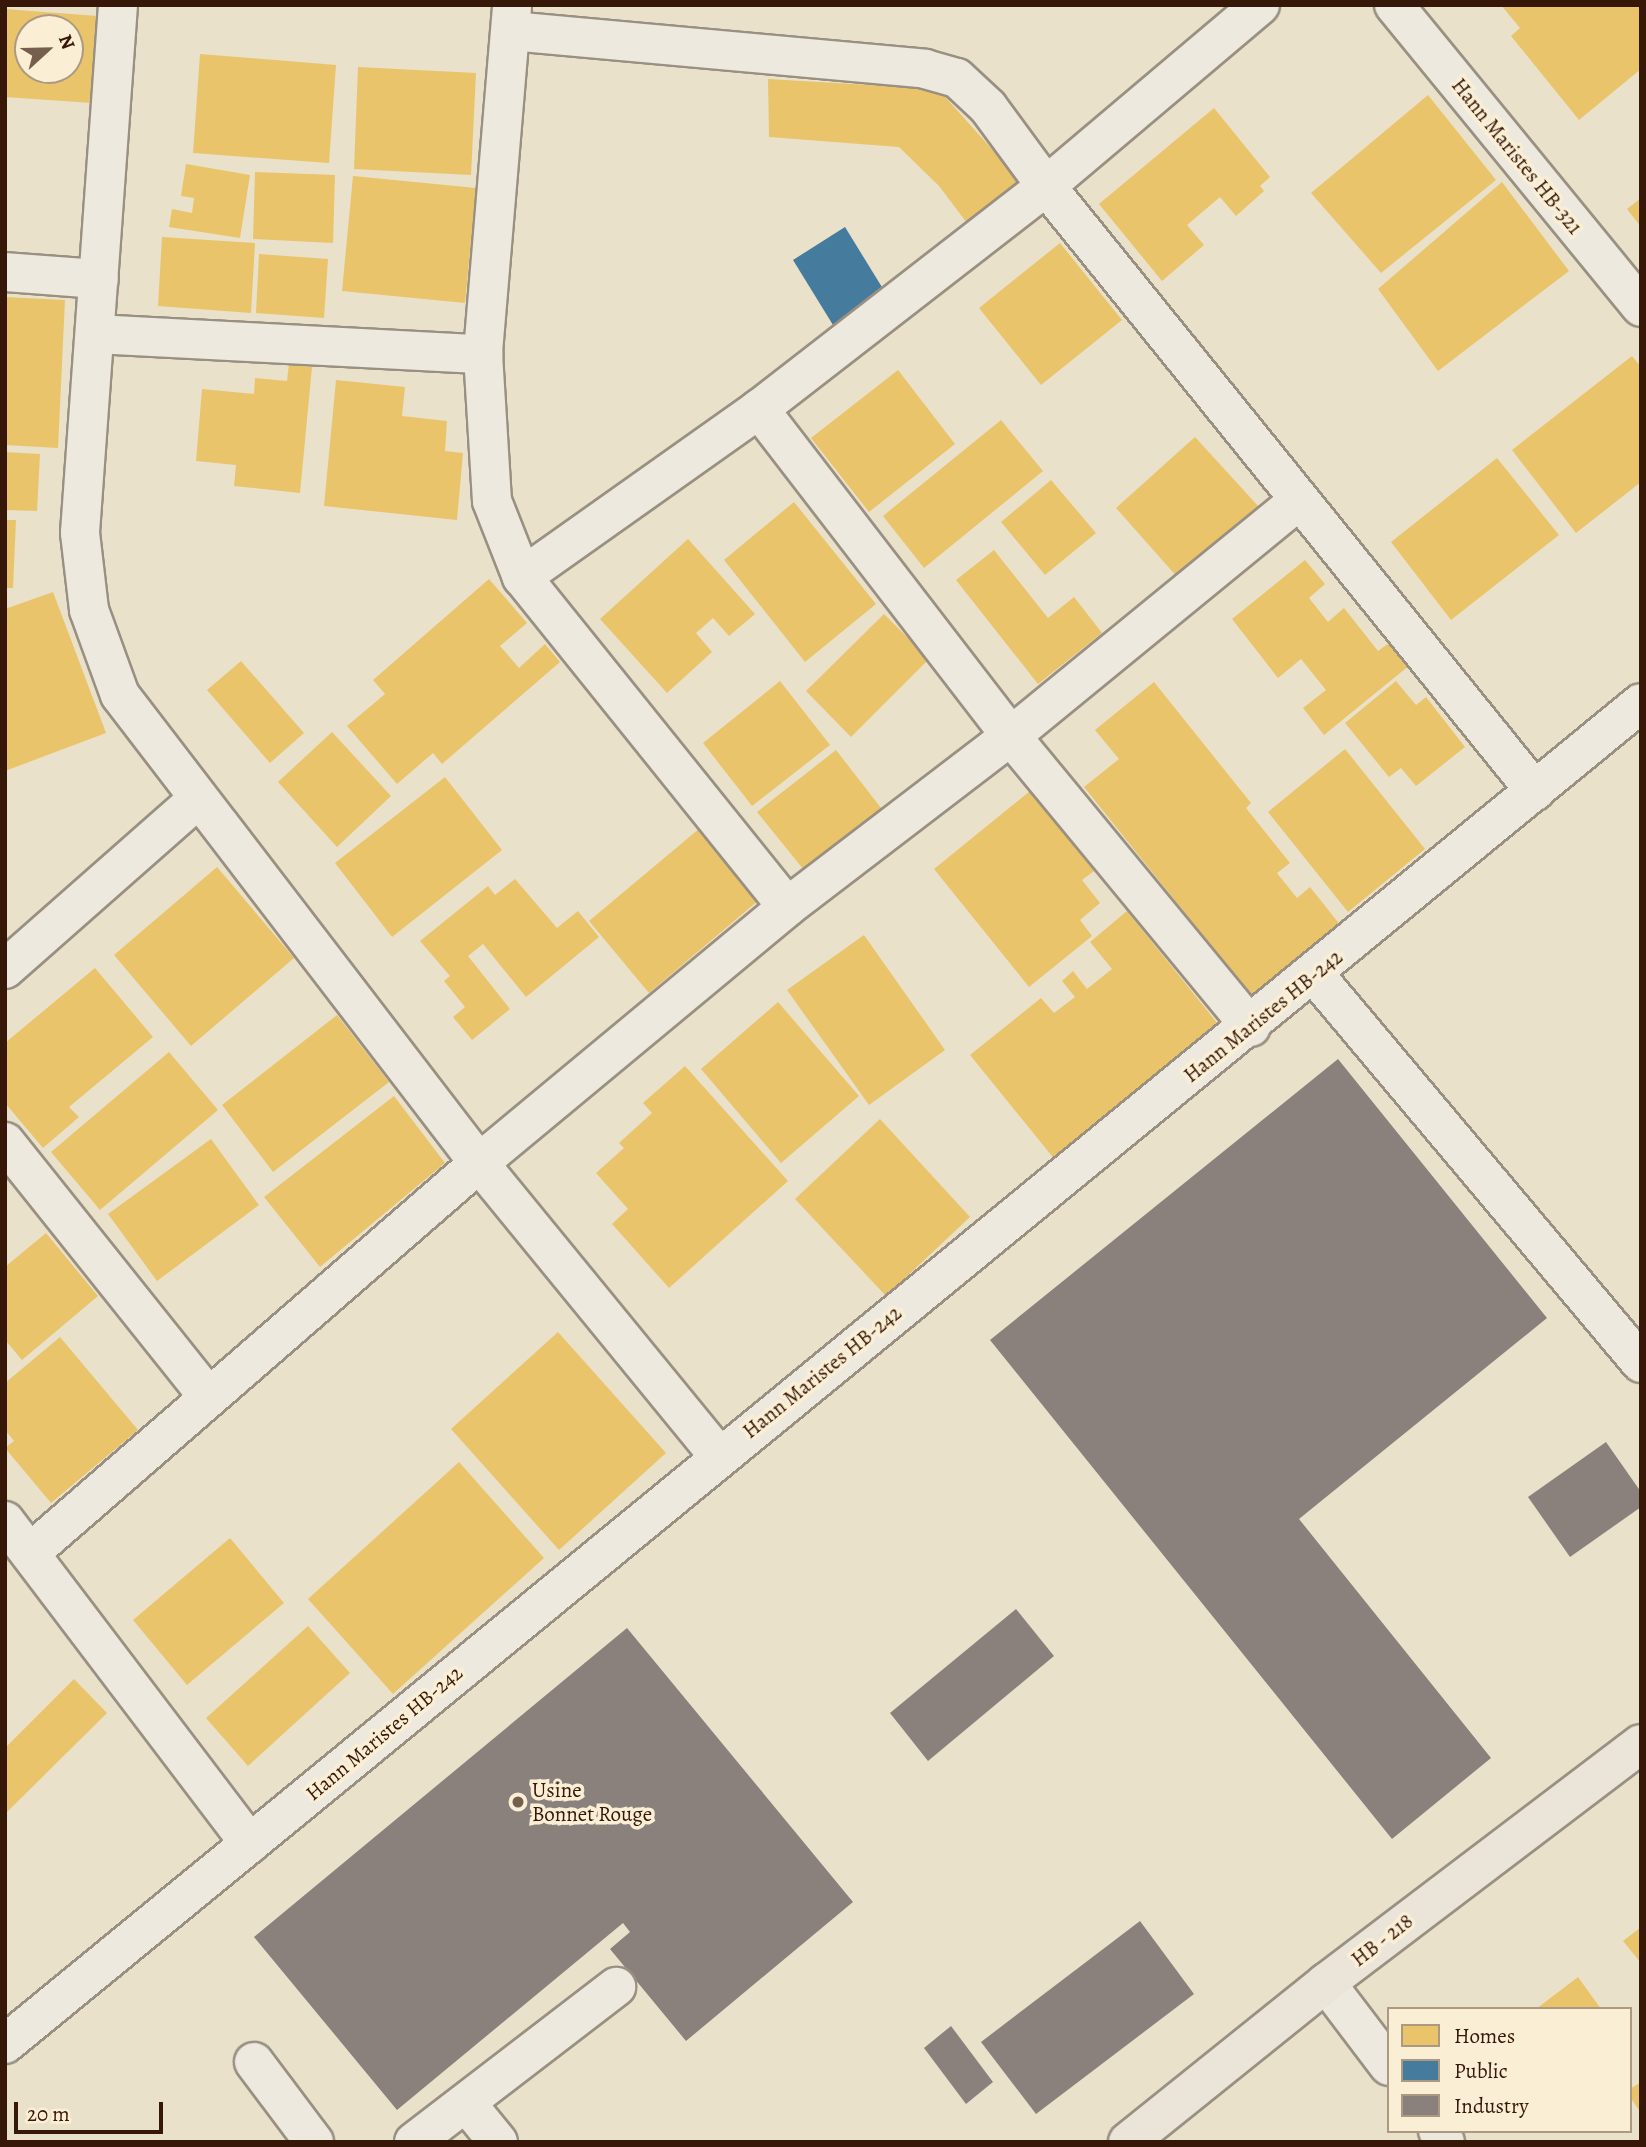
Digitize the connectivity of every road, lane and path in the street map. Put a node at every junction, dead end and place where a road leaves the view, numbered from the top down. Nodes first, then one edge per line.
1 (118, 5) edge
2 (1260, 5) edge
3 (1394, 5) edge
4 (511, 18) edge
5 (1046, 186) junction
6 (5, 272) edge
7 (99, 279) junction
8 (1641, 307) edge
9 (95, 334) junction
10 (483, 354) junction
11 (759, 409) junction
12 (1299, 500) junction
13 (522, 577) junction
14 (1641, 703) edge
15 (1011, 736) junction
16 (1535, 791) junction
17 (197, 800) junction
18 (787, 907) junction
19 (5, 969) edge
20 (1314, 974) junction
21 (1251, 1027) junction
22 (5, 1142) edge
23 (479, 1163) junction
24 (1641, 1363) edge
25 (207, 1395) junction
26 (718, 1455) junction
27 (5, 1521) edge
28 (30, 1553) junction
29 (1641, 1744) edge
30 (250, 1844) junction
31 (1326, 1983) junction
32 (616, 1987) dead end
33 (5, 2044) edge
34 (254, 2062) dead end
35 (1387, 2063) edge
36 (467, 2104) junction
37 (314, 2142) edge
38 (414, 2142) edge
39 (498, 2142) edge
40 (1128, 2142) edge

1 - 7 street
2 - 5 street
3 - 8 street, Hann Maristes HB-321
4 - 5 street
4 - 10 street
5 - 11 street
5 - 12 street
6 - 7 street
7 - 9 street
9 - 10 street
9 - 17 street
10 - 13 street
11 - 13 street
11 - 15 street
12 - 15 street
12 - 16 street
13 - 18 street
14 - 16 street, Hann Maristes HB-242
15 - 18 street
15 - 21 street
16 - 20 street, Hann Maristes HB-242
17 - 19 street
17 - 23 street
18 - 23 street
20 - 21 street, Hann Maristes HB-242
20 - 24 street
21 - 26 street, Hann Maristes HB-242
22 - 25 street
23 - 25 street
23 - 26 street
25 - 28 street
26 - 30 street, Hann Maristes HB-242
27 - 28 street
28 - 30 street
29 - 31 main road, HB - 218
30 - 33 street, Hann Maristes HB-242
31 - 35 street
31 - 40 main road, HB - 218
32 - 36 street
34 - 37 street
36 - 38 street
36 - 39 street

